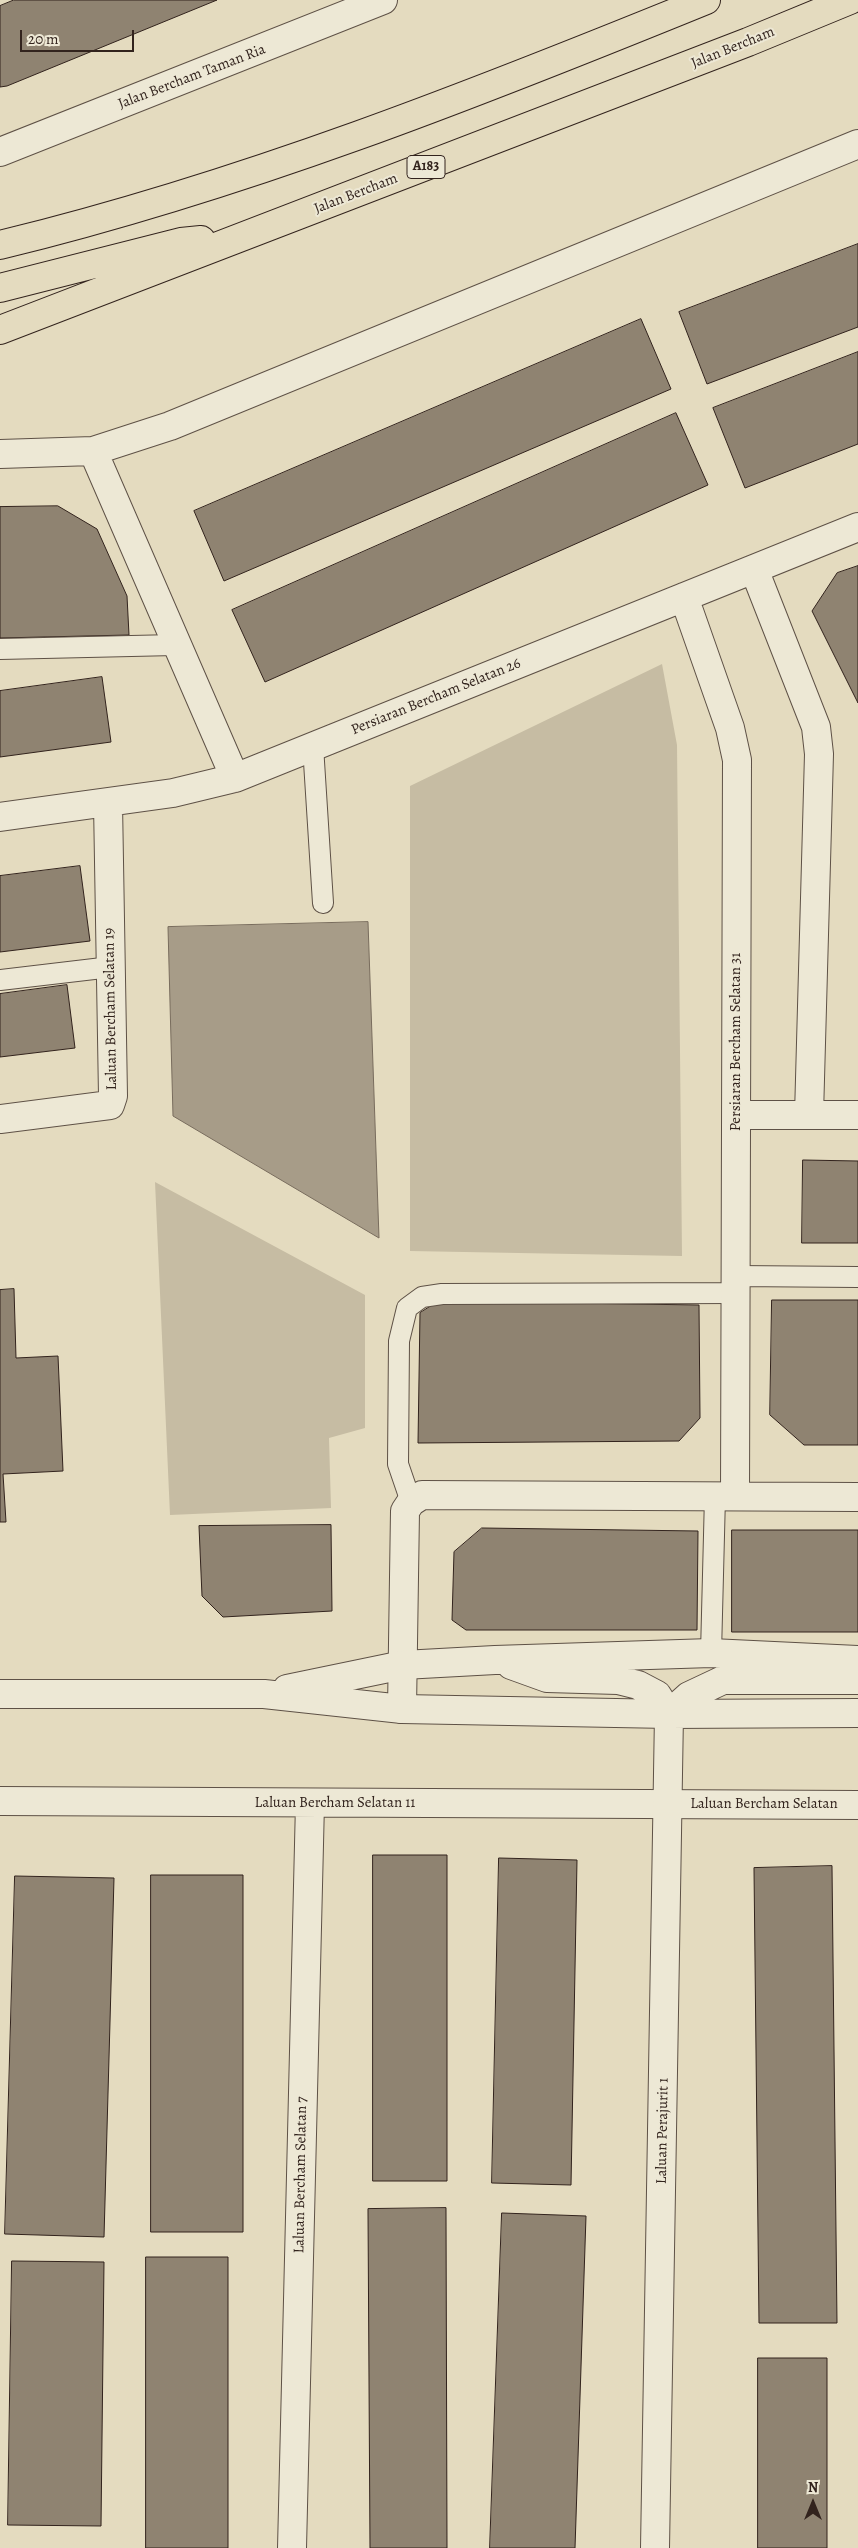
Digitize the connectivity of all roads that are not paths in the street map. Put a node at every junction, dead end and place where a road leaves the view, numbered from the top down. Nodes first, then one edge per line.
1 (383, 0) edge
2 (706, 0) edge
3 (850, 0) edge
4 (858, 144) edge
5 (0, 152) edge
6 (257, 232) junction
7 (0, 245) edge
8 (0, 288) edge
9 (0, 330) edge
10 (93, 452) junction
11 (0, 454) edge
12 (858, 527) edge
13 (754, 569) junction
14 (684, 597) junction
15 (175, 645) junction
16 (0, 649) edge
17 (313, 746) junction
18 (235, 778) junction
19 (108, 803) junction
20 (0, 817) edge
21 (323, 903) dead end
22 (111, 967) junction
23 (0, 980) edge
24 (736, 1115) junction
25 (809, 1115) junction
26 (858, 1115) edge
27 (0, 1119) edge
28 (858, 1277) edge
29 (735, 1284) junction
30 (725, 1496) junction
31 (858, 1497) edge
32 (411, 1502) junction
33 (711, 1653) junction
34 (495, 1660) junction
35 (858, 1660) edge
36 (403, 1665) junction
37 (858, 1680) edge
38 (0, 1694) edge
39 (264, 1694) junction
40 (402, 1709) junction
41 (858, 1713) edge
42 (669, 1714) junction
43 (0, 1801) edge
44 (310, 1803) junction
45 (669, 1804) junction
46 (858, 1805) edge
47 (292, 2548) edge
48 (655, 2548) edge

1 - 5 street, Jalan Bercham Taman Ria
2 - 7 main road
3 - 6 main road, Jalan Bercham / A183
4 - 10 street
6 - 8 main road
6 - 9 main road, Jalan Bercham / A183
10 - 11 street
10 - 15 street
12 - 13 street, Persiaran Bercham Selatan 26
13 - 14 street, Persiaran Bercham Selatan 26
13 - 25 street
14 - 17 street, Persiaran Bercham Selatan 26
14 - 24 street, Persiaran Bercham Selatan 31
15 - 16 lane
15 - 18 street
17 - 18 street, Persiaran Bercham Selatan 26
17 - 21 lane
18 - 19 street, Persiaran Bercham Selatan 26
19 - 20 street, Persiaran Bercham Selatan 26
19 - 22 street, Laluan Bercham Selatan 19
22 - 23 lane
22 - 27 street, Laluan Bercham Selatan 19
24 - 25 street
24 - 29 street, Persiaran Bercham Selatan 31
25 - 26 street
28 - 29 lane
29 - 30 street, Persiaran Bercham Selatan 31
29 - 32 lane
30 - 31 street
30 - 32 street
30 - 33 lane, Persiaran Bercham Selatan 31
32 - 36 street
33 - 34 street
33 - 35 street
34 - 36 street
34 - 42 street
36 - 39 street
36 - 40 street
37 - 42 street
38 - 39 street
39 - 40 street
40 - 42 street
41 - 42 street
42 - 45 street, Laluan Perajurit 1
43 - 44 street, Laluan Bercham Selatan 11
44 - 45 street, Laluan Bercham Selatan 11
44 - 47 street, Laluan Bercham Selatan 7
45 - 46 street, Laluan Bercham Selatan
45 - 48 street, Laluan Perajurit 1

